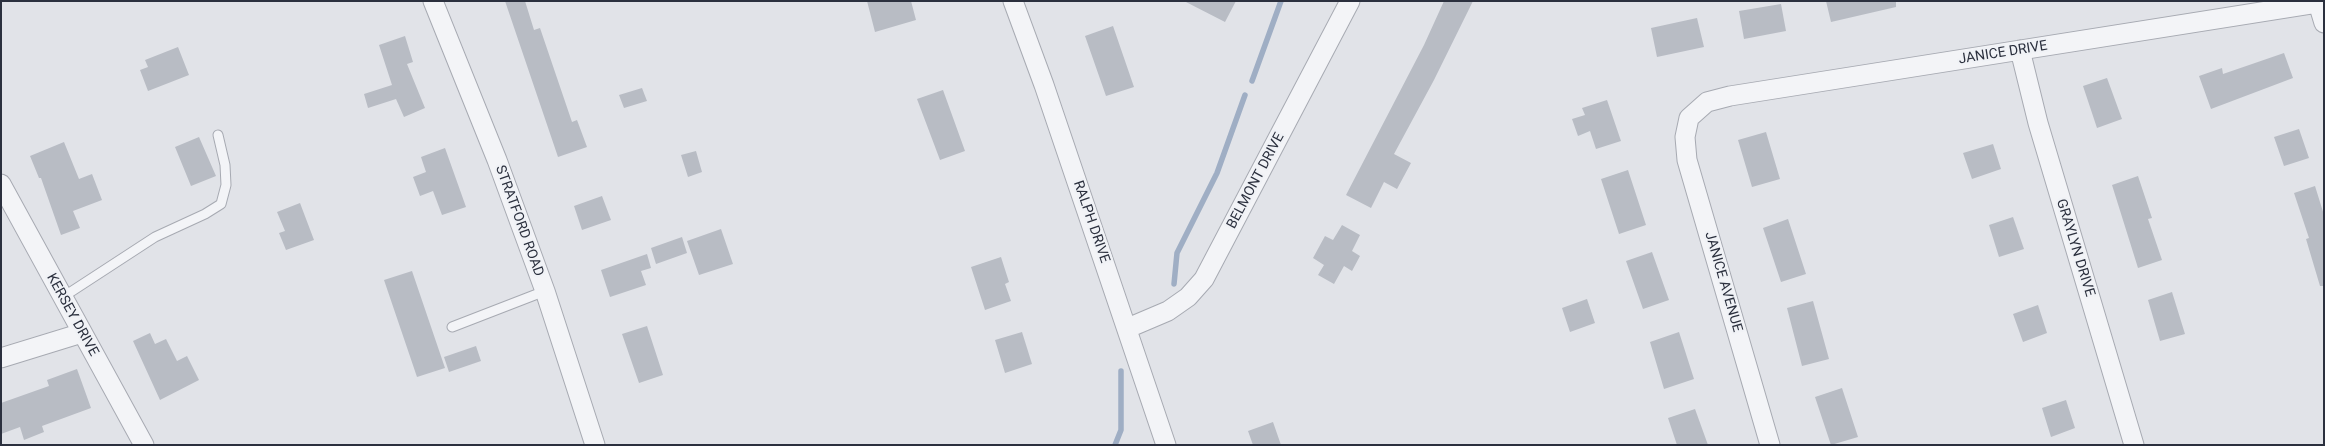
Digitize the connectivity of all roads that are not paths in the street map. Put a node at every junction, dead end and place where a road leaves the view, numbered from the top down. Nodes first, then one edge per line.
1 (432, 1) edge
2 (1013, 1) edge
3 (1350, 1) edge
4 (2321, 2) edge
5 (2324, 23) edge
6 (2020, 50) junction
7 (1689, 118) joint
8 (218, 135) dead end
9 (1, 184) edge
10 (545, 291) junction
11 (62, 297) junction
12 (452, 326) dead end
13 (1128, 328) junction
14 (82, 333) junction
15 (1, 358) edge
16 (144, 445) edge
17 (595, 445) edge
18 (1166, 445) edge
19 (1770, 445) edge
20 (2134, 445) edge

1 - 10 street, STRATFORD ROAD
2 - 13 street, RALPH DRIVE
3 - 13 street, BELMONT DRIVE
4 - 5 street
4 - 6 street, JANICE DRIVE
6 - 7 street, JANICE DRIVE
6 - 20 street, GRAYLYN DRIVE
7 - 19 street, JANICE AVENUE
8 - 11 lane
9 - 11 street, KERSEY DRIVE
10 - 12 lane
10 - 17 street, STRATFORD ROAD
11 - 14 street, KERSEY DRIVE
13 - 18 street, RALPH DRIVE
14 - 15 street
14 - 16 street, KERSEY DRIVE

